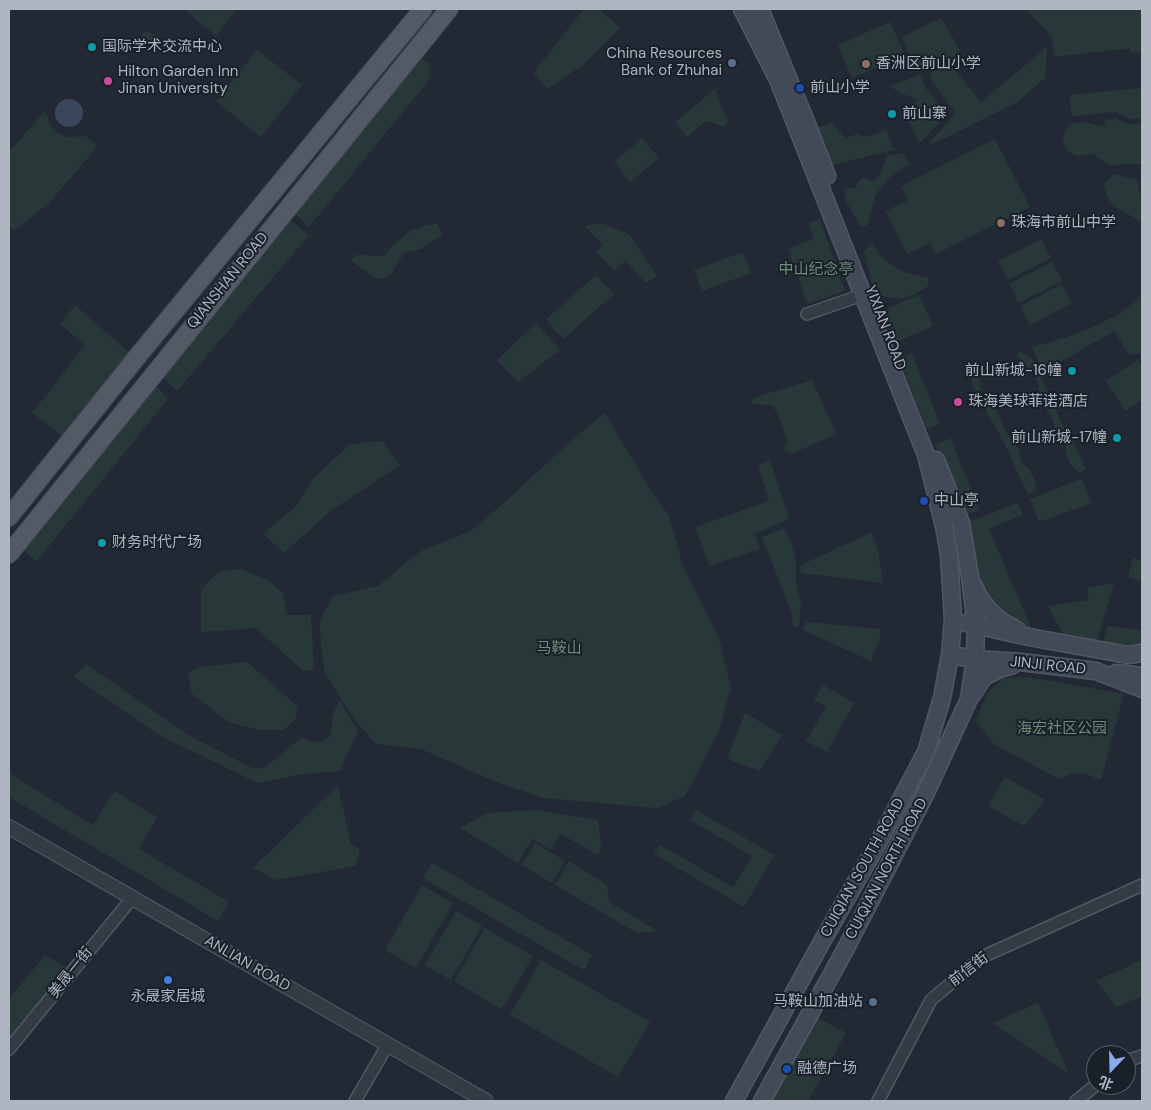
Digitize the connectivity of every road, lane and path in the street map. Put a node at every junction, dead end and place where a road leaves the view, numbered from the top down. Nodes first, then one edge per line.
1 (423, 9) edge
2 (450, 9) edge
3 (742, 9) edge
4 (760, 9) edge
5 (862, 294) junction
6 (807, 314) dead end
7 (9, 517) edge
8 (9, 554) edge
9 (970, 577) junction
10 (953, 620) junction
11 (976, 625) junction
12 (1036, 639) junction
13 (950, 654) junction
14 (1137, 656) edge
15 (975, 659) junction
16 (1022, 662) junction
17 (1042, 664) junction
18 (1096, 671) junction
19 (1142, 676) edge
20 (1142, 690) edge
21 (969, 698) junction
22 (9, 827) edge
23 (1142, 885) edge
24 (133, 897) junction
25 (387, 1046) junction
26 (9, 1049) edge
27 (1086, 1093) edge
28 (354, 1101) edge
29 (486, 1101) edge
30 (734, 1101) edge
31 (762, 1101) edge
32 (878, 1101) edge
33 (1076, 1101) edge

1 - 7 main road, QIANSHAN ROAD
2 - 8 main road, QIANSHAN ROAD
3 - 5 main road, YIXIAN ROAD
4 - 9 main road, YIXIAN ROAD
5 - 6 street
5 - 10 main road, YIXIAN ROAD
9 - 11 main road, YIXIAN ROAD
9 - 12 main road
10 - 11 main road, JINJI ROAD
10 - 13 main road, CUIQIAN SOUTH ROAD
11 - 12 main road, JINJI ROAD
11 - 15 main road, CUIQIAN NORTH ROAD
12 - 14 main road, JINJI ROAD
12 - 17 main road
13 - 15 main road, JINJI ROAD
13 - 30 main road, CUIQIAN SOUTH ROAD
15 - 16 main road, JINJI ROAD
15 - 21 main road, CUIQIAN NORTH ROAD
16 - 17 main road, JINJI ROAD
16 - 21 main road
17 - 18 main road, JINJI ROAD
18 - 19 main road
18 - 20 main road, JINJI ROAD
21 - 31 main road, CUIQIAN NORTH ROAD
22 - 24 street, ANLIAN ROAD
23 - 32 street, 前信街
24 - 25 street, ANLIAN ROAD
24 - 26 street, 美晟一街
25 - 28 street
25 - 29 street, ANLIAN ROAD
27 - 33 street

